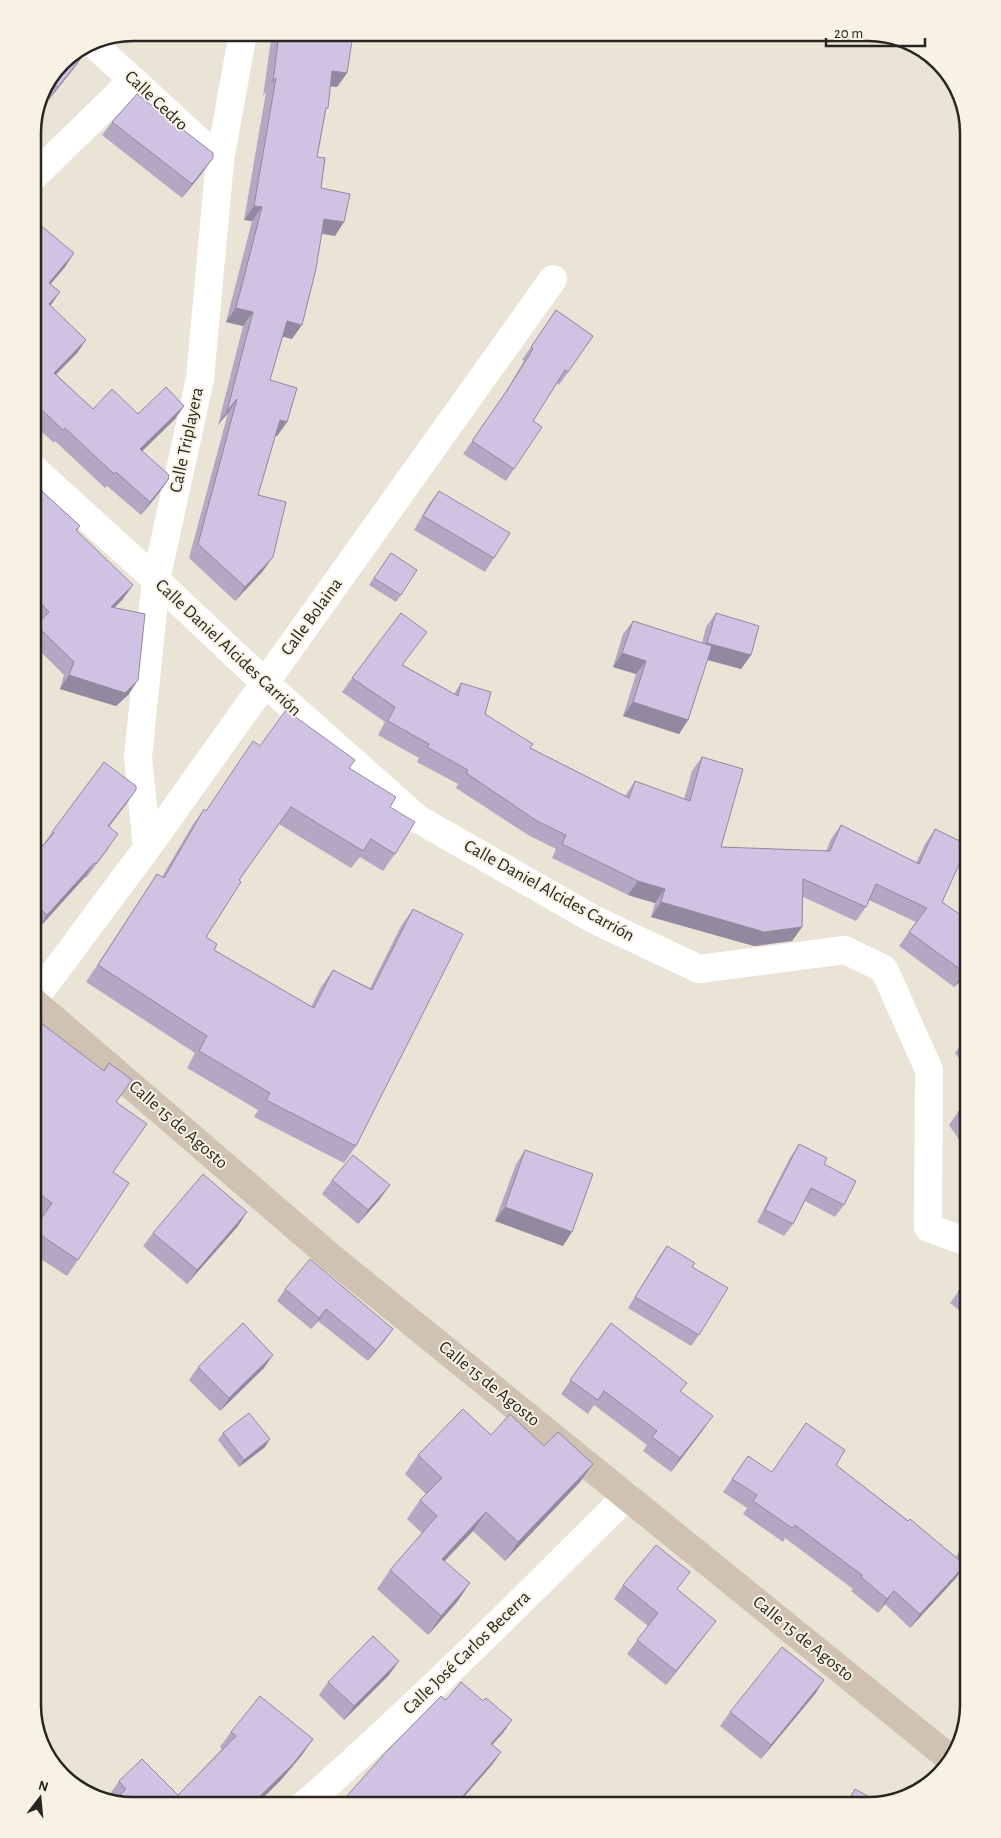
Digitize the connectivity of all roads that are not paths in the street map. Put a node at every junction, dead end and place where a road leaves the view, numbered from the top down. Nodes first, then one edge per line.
1 (241, 41) edge
2 (98, 48) edge
3 (133, 80) junction
4 (220, 160) junction
5 (41, 169) edge
6 (553, 280) dead end
7 (41, 475) edge
8 (156, 580) junction
9 (264, 683) junction
10 (147, 848) junction
11 (41, 990) edge
12 (41, 1008) edge
13 (960, 1239) edge
14 (627, 1496) junction
15 (945, 1754) edge
16 (313, 1797) edge

1 - 4 street, Calle Triplayera
2 - 3 street, Calle Cedro
3 - 4 street, Calle Cedro
3 - 5 street
4 - 8 street, Calle Triplayera
6 - 9 street, Calle Bolaina
7 - 8 street, Calle Daniel Alcides Carrión
8 - 9 street, Calle Daniel Alcides Carrión
8 - 10 street, Calle Triplayera
9 - 10 street, Calle Bolaina
9 - 13 street, Calle Daniel Alcides Carrión
10 - 11 street, Calle Bolaina
12 - 14 street, Calle 15 de Agosto
14 - 15 street, Calle 15 de Agosto
14 - 16 street, Calle José Carlos Becerra

